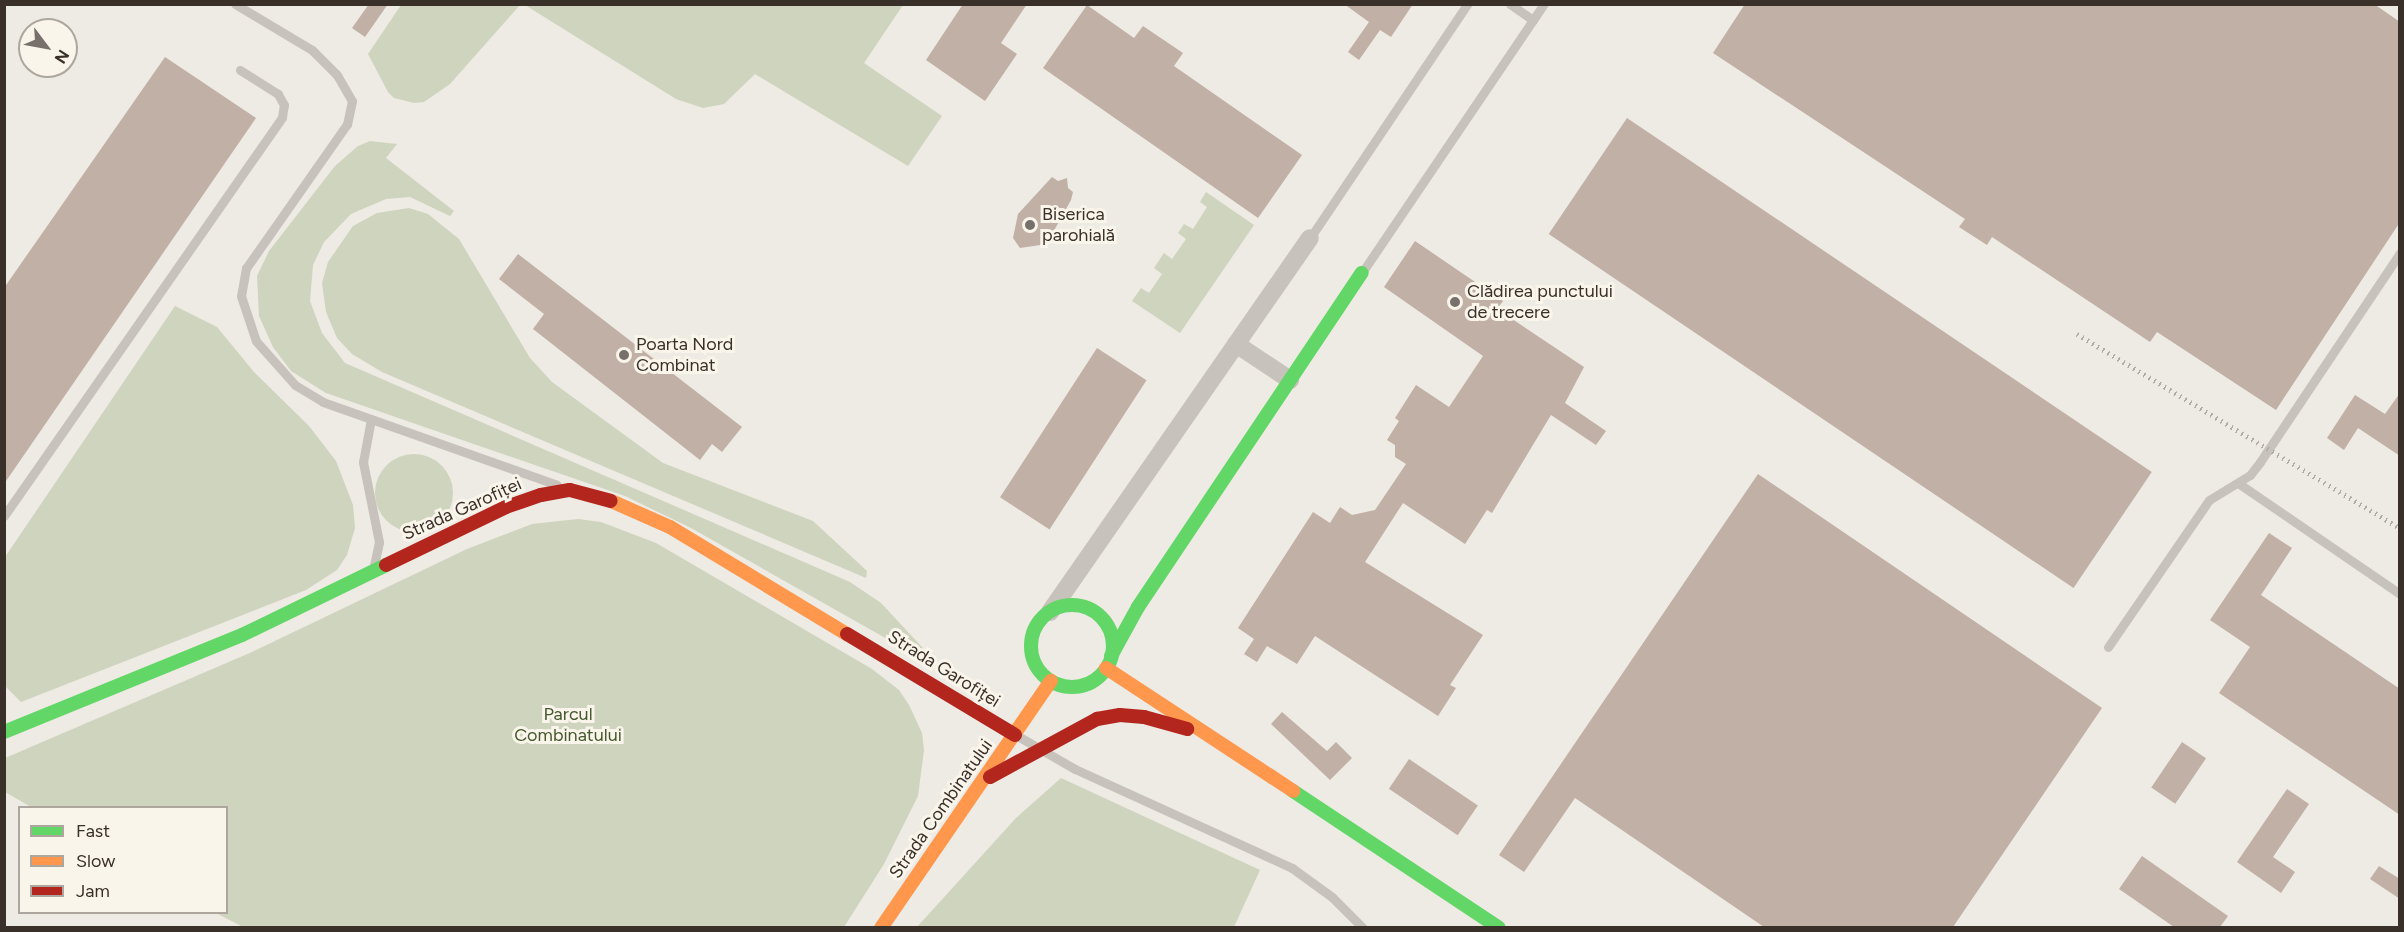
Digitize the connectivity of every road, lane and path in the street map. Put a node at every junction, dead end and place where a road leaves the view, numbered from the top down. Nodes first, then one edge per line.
1 (235, 4) edge
2 (1467, 4) edge
3 (1510, 4) edge
4 (1544, 4) edge
5 (1533, 20) junction
6 (240, 69) dead end
7 (1310, 238) joint
8 (2400, 253) edge
9 (1362, 273) joint
10 (1236, 344) junction
11 (1290, 380) junction
12 (371, 419) junction
13 (2238, 483) junction
14 (570, 490) junction
15 (4, 516) edge
16 (373, 570) junction
17 (2400, 594) edge
18 (1050, 612) junction
19 (2108, 647) dead end
20 (1109, 662) junction
21 (1051, 681) junction
22 (4, 732) edge
23 (1015, 735) junction
24 (1037, 748) junction
25 (1233, 749) junction
26 (982, 781) junction
27 (881, 927) edge
28 (1363, 927) edge
29 (1499, 927) edge

1 - 12 lane
2 - 7 lane
3 - 5 lane
4 - 5 lane
5 - 9 lane
6 - 15 lane
7 - 10 street
8 - 13 lane
9 - 11 street
10 - 11 street
10 - 18 street
11 - 20 street
12 - 14 lane
12 - 16 lane
13 - 17 lane
13 - 19 lane
14 - 16 street, Strada Garofiței
14 - 23 street, Strada Garofiței
16 - 22 street, Strada Garofiței
18 - 20 street
18 - 21 street
20 - 21 street
20 - 25 street
21 - 23 street, Strada Combinatului
23 - 24 lane
23 - 26 street, Strada Combinatului
24 - 25 street
24 - 26 street
24 - 28 lane
25 - 29 street
26 - 27 street, Strada Combinatului

